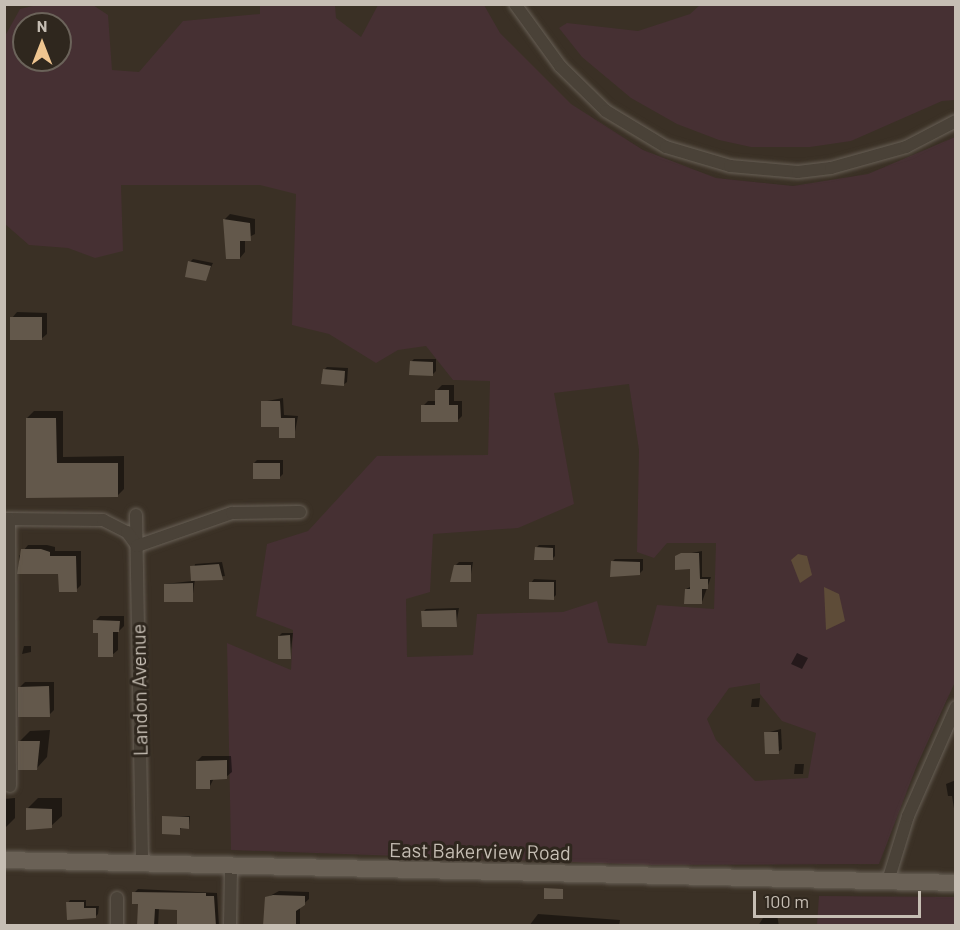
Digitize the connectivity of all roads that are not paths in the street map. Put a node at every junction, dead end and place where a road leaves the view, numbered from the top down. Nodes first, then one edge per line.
1 (515, 4) edge
2 (956, 121) edge
3 (300, 512) dead end
4 (136, 515) dead end
5 (7, 519) edge
6 (137, 546) junction
7 (956, 707) edge
8 (10, 786) dead end
9 (4, 860) edge
10 (142, 865) junction
11 (231, 867) junction
12 (888, 881) junction
13 (956, 883) edge
14 (117, 898) dead end
15 (117, 926) edge
16 (230, 926) edge

1 - 2 street
3 - 6 street
4 - 6 street, Landon Avenue
5 - 6 street
5 - 8 street
6 - 10 street, Landon Avenue
7 - 12 street
9 - 10 main road, East Bakerview Road
10 - 11 main road, East Bakerview Road
11 - 12 main road, East Bakerview Road
11 - 16 street
12 - 13 main road, East Bakerview Road
14 - 15 street

